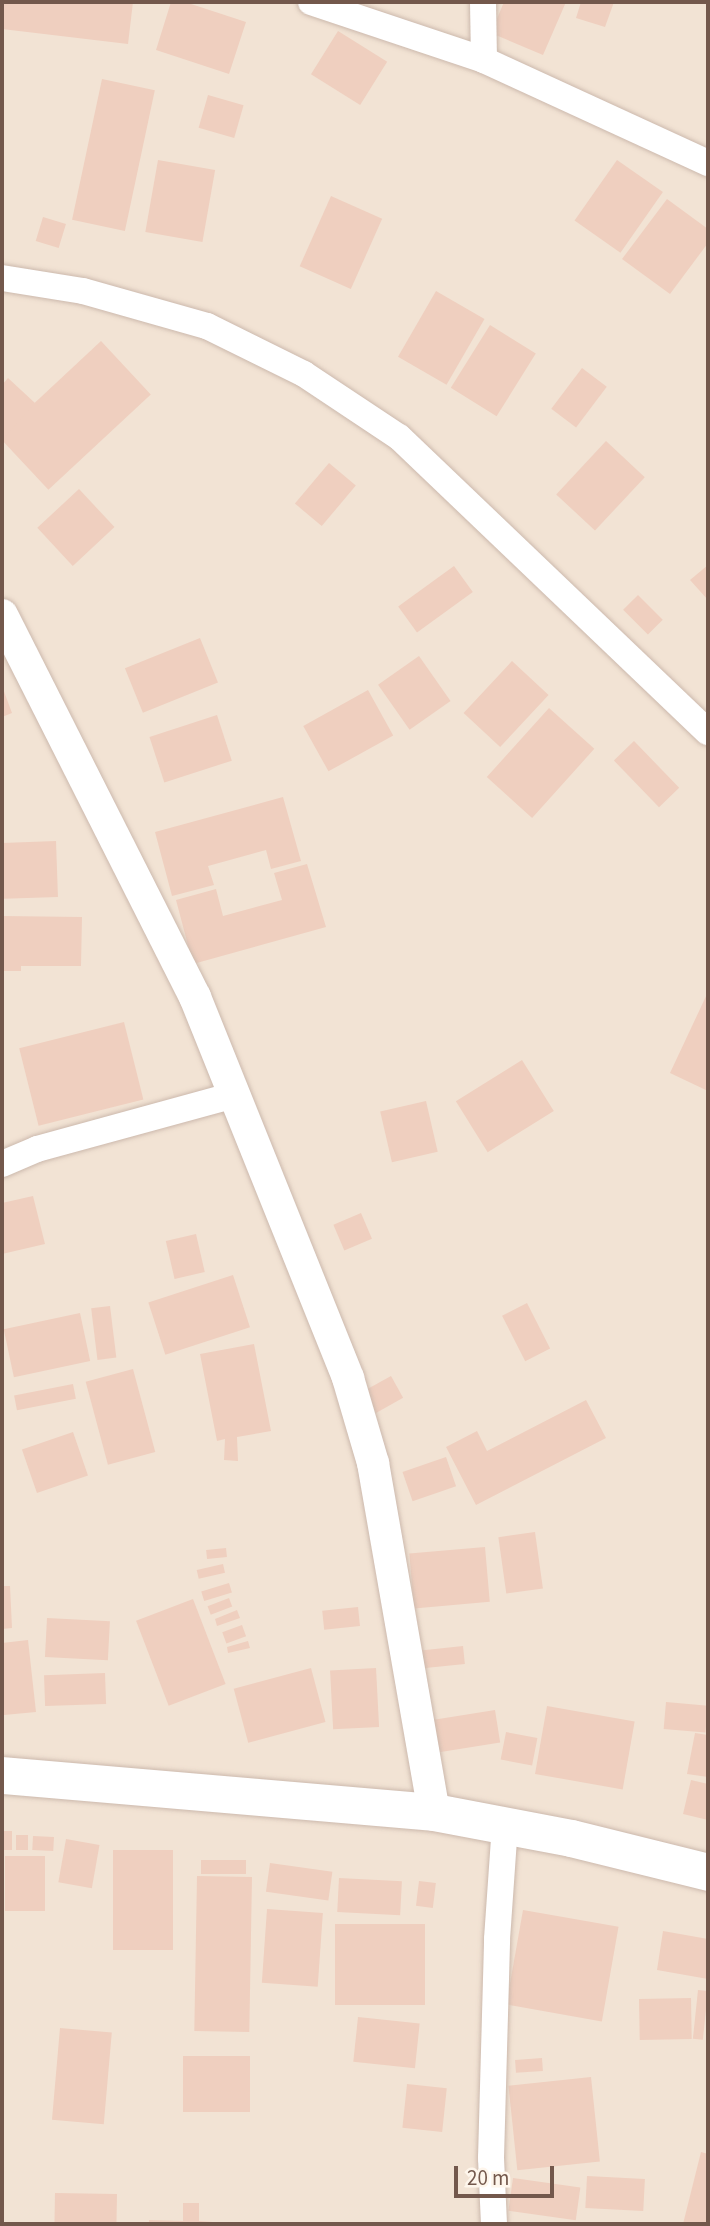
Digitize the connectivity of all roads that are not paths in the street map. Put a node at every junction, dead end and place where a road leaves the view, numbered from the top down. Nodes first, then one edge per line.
1 (311, 2) edge
2 (483, 2) edge
3 (484, 60) junction
4 (708, 163) edge
5 (2, 278) edge
6 (2, 615) edge
7 (708, 733) edge
8 (235, 1095) junction
9 (2, 1164) edge
10 (2, 1775) edge
11 (434, 1812) junction
12 (505, 1826) junction
13 (708, 1872) edge
14 (494, 2224) edge

1 - 3 street
2 - 3 street
3 - 4 street
5 - 7 street
6 - 8 street
8 - 9 street
8 - 11 street
10 - 11 main road
11 - 12 main road
12 - 13 main road
12 - 14 street

